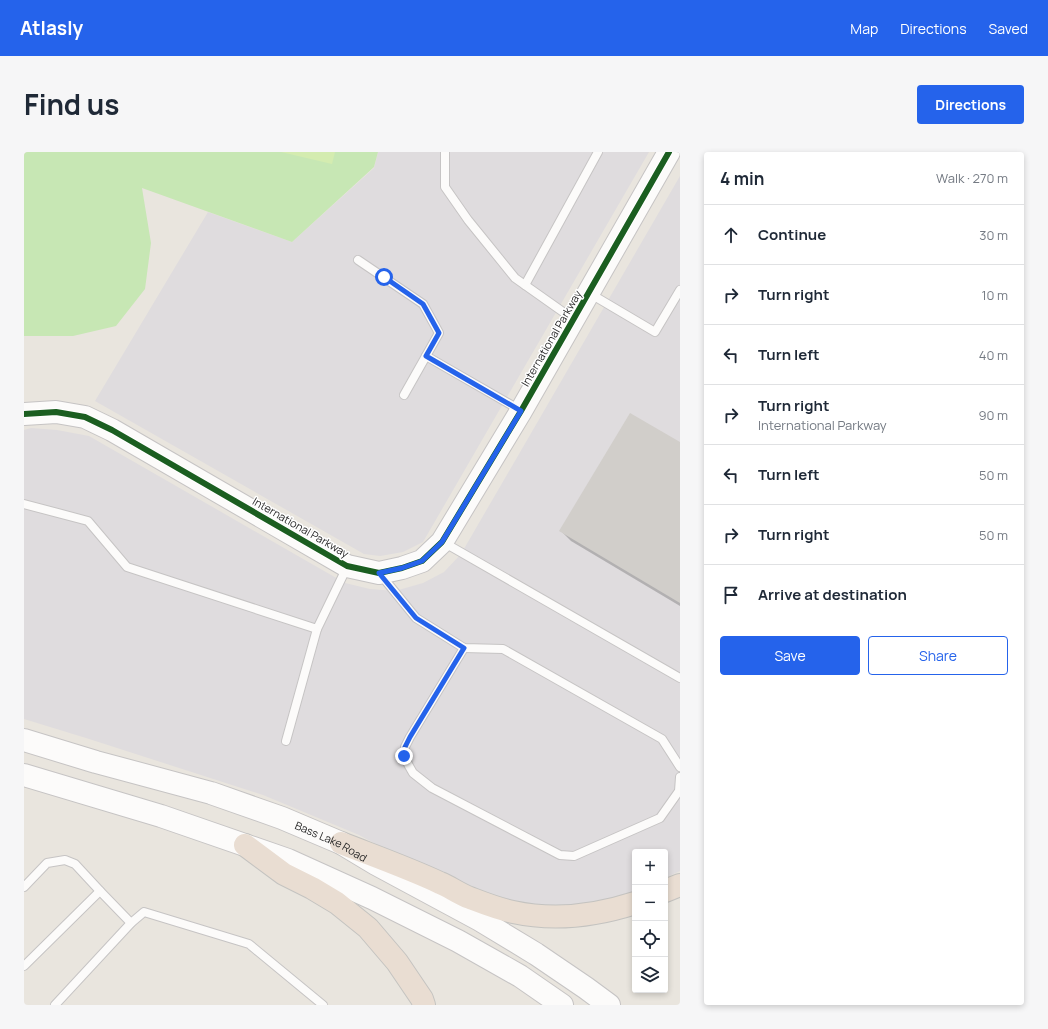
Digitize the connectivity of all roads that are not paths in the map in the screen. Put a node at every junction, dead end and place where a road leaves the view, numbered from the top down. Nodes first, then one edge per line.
1 (445, 152) edge
2 (598, 152) edge
3 (669, 152) edge
4 (358, 260) dead end
5 (525, 285) junction
6 (680, 290) edge
7 (588, 293) junction
8 (573, 319) junction
9 (426, 356) junction
10 (404, 395) dead end
11 (521, 411) junction
12 (24, 414) edge
13 (24, 504) edge
14 (442, 542) junction
15 (347, 566) junction
16 (379, 573) junction
17 (317, 629) junction
18 (464, 648) junction
19 (680, 678) edge
20 (24, 740) edge
21 (286, 741) dead end
22 (680, 767) edge
23 (24, 775) edge
24 (680, 777) edge
25 (341, 843) junction
26 (245, 846) junction
27 (680, 885) edge
28 (24, 887) edge
29 (668, 890) edge
30 (100, 891) junction
31 (632, 904) edge
32 (130, 923) junction
33 (24, 966) edge
34 (55, 1005) edge
35 (323, 1005) edge
36 (424, 1005) edge
37 (562, 1005) edge
38 (609, 1005) edge

1 - 5 lane
2 - 5 lane
3 - 7 main road, International Parkway
4 - 9 lane
5 - 8 lane
6 - 7 lane
7 - 8 main road, International Parkway
8 - 11 main road, International Parkway
9 - 10 lane
9 - 11 lane
11 - 14 main road, International Parkway
12 - 15 main road, International Parkway
13 - 17 lane
14 - 16 main road, International Parkway
14 - 19 lane
15 - 16 main road, International Parkway
15 - 17 lane
16 - 18 lane
17 - 21 lane
18 - 22 lane
18 - 24 lane
20 - 25 main road, Bass Lake Road
23 - 26 main road
25 - 31 highway
25 - 38 main road, Bass Lake Road
26 - 36 highway
26 - 37 main road
27 - 29 highway
28 - 30 lane
30 - 32 lane
30 - 33 lane
32 - 34 lane
32 - 35 lane

